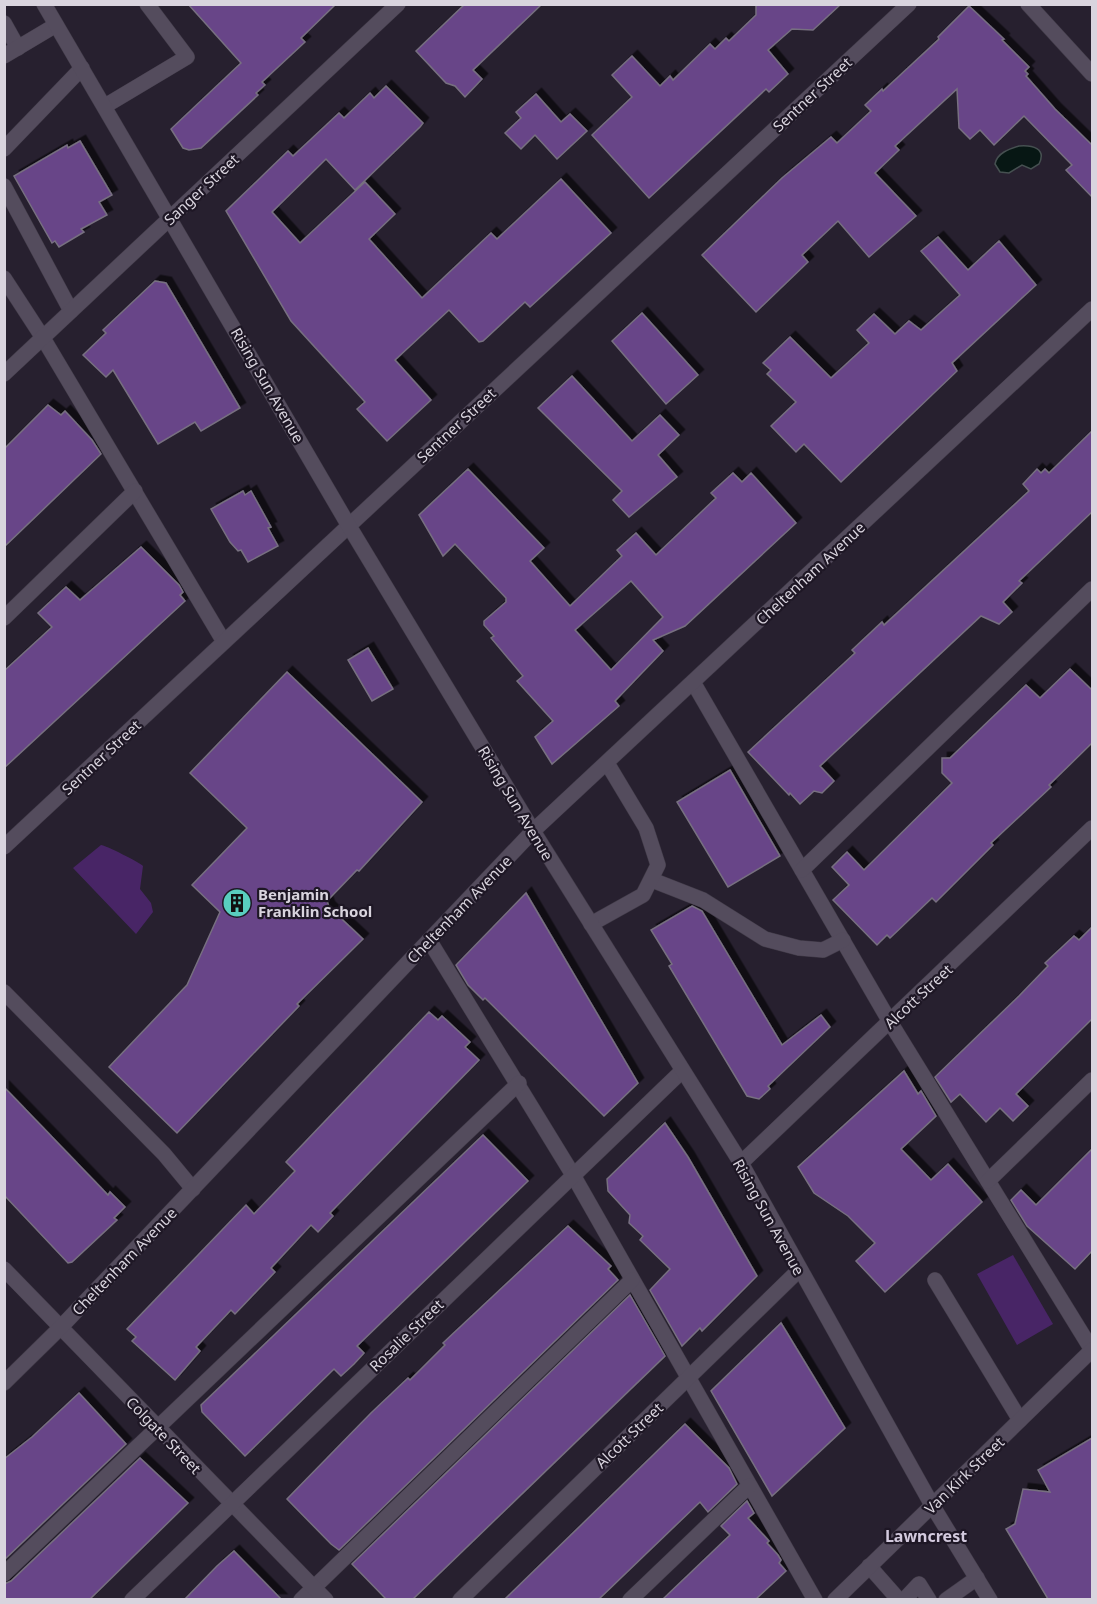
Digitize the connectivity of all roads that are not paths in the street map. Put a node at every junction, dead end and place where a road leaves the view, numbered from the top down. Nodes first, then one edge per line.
1 (44, 4) edge
2 (147, 4) edge
3 (398, 4) edge
4 (909, 4) edge
5 (1028, 4) edge
6 (4, 23) edge
7 (56, 25) junction
8 (18, 48) junction
9 (4, 56) edge
10 (82, 68) junction
11 (1092, 74) edge
12 (105, 106) junction
13 (4, 149) edge
14 (4, 186) edge
15 (170, 217) junction
16 (4, 278) edge
17 (1092, 309) edge
18 (71, 311) junction
19 (43, 338) junction
20 (4, 374) edge
21 (135, 491) junction
22 (349, 526) junction
23 (1092, 589) edge
24 (4, 618) edge
25 (224, 642) junction
26 (693, 682) junction
27 (607, 763) junction
28 (1092, 828) edge
29 (533, 831) junction
30 (4, 847) edge
31 (802, 870) junction
32 (652, 880) junction
33 (591, 924) junction
34 (429, 940) junction
35 (843, 940) junction
36 (4, 992) edge
37 (890, 1022) junction
38 (682, 1071) junction
39 (1092, 1080) edge
40 (519, 1083) junction
41 (741, 1163) junction
42 (573, 1175) junction
43 (988, 1181) junction
44 (193, 1189) junction
45 (4, 1269) edge
46 (798, 1271) junction
47 (632, 1280) junction
48 (935, 1280) dead end
49 (60, 1328) junction
50 (1092, 1350) edge
51 (687, 1379) junction
52 (4, 1383) edge
53 (1020, 1420) junction
54 (157, 1428) junction
55 (749, 1486) junction
56 (231, 1504) junction
57 (932, 1505) junction
58 (869, 1566) junction
59 (4, 1574) edge
60 (976, 1578) junction
61 (314, 1587) junction
62 (132, 1599) edge
63 (301, 1599) edge
64 (326, 1599) edge
65 (460, 1599) edge
66 (630, 1599) edge
67 (815, 1599) edge
68 (835, 1599) edge
69 (899, 1599) edge
70 (904, 1599) edge
71 (929, 1599) edge
72 (946, 1599) edge
73 (990, 1599) edge

1 - 7 street, Rising Sun Avenue
2 - 12 street
3 - 15 street, Sanger Street
4 - 22 street, Sentner Street
5 - 11 street
6 - 8 street
7 - 8 street
7 - 10 street, Rising Sun Avenue
8 - 9 street
10 - 12 street, Rising Sun Avenue
10 - 13 street
12 - 15 street, Rising Sun Avenue
14 - 18 street
15 - 18 street, Sanger Street
15 - 22 street, Rising Sun Avenue
16 - 19 street
17 - 26 street, Cheltenham Avenue
18 - 19 street, Sanger Street
19 - 20 street, Sanger Street
19 - 21 street
21 - 24 street
21 - 25 street
22 - 25 street, Sentner Street
22 - 29 street, Rising Sun Avenue
23 - 31 street
25 - 30 street, Sentner Street
26 - 27 street, Cheltenham Avenue
26 - 31 street
27 - 29 street, Cheltenham Avenue
27 - 32 street
28 - 37 street, Alcott Street
29 - 33 street, Rising Sun Avenue
29 - 34 street, Cheltenham Avenue
31 - 35 street
32 - 33 street
32 - 35 street
33 - 38 street, Rising Sun Avenue
34 - 40 street
34 - 44 street, Cheltenham Avenue
35 - 37 street
36 - 44 street
37 - 41 street, Alcott Street
37 - 43 street
38 - 41 street, Rising Sun Avenue
38 - 42 street, Rosalie Street
39 - 43 street
40 - 42 street
40 - 54 street
41 - 46 street, Rising Sun Avenue
42 - 47 street
42 - 56 street, Rosalie Street
43 - 50 street
44 - 49 street, Cheltenham Avenue
45 - 49 street, Colgate Street
46 - 51 street, Alcott Street
46 - 57 street, Rising Sun Avenue
47 - 51 street
47 - 61 street
48 - 53 street
49 - 52 street, Cheltenham Avenue
49 - 54 street, Colgate Street
50 - 53 street, Van Kirk Street
51 - 55 street
51 - 65 street, Alcott Street
53 - 57 street, Van Kirk Street
54 - 56 street, Colgate Street
54 - 59 street
55 - 66 street
55 - 67 street
56 - 61 street, Colgate Street
56 - 62 street, Rosalie Street
57 - 58 street, Van Kirk Street
57 - 60 street, Rising Sun Avenue
58 - 68 street, Van Kirk Street
58 - 69 street
60 - 72 street
60 - 73 street, Rising Sun Avenue
61 - 63 street
61 - 64 street, Colgate Street
70 - 71 street

